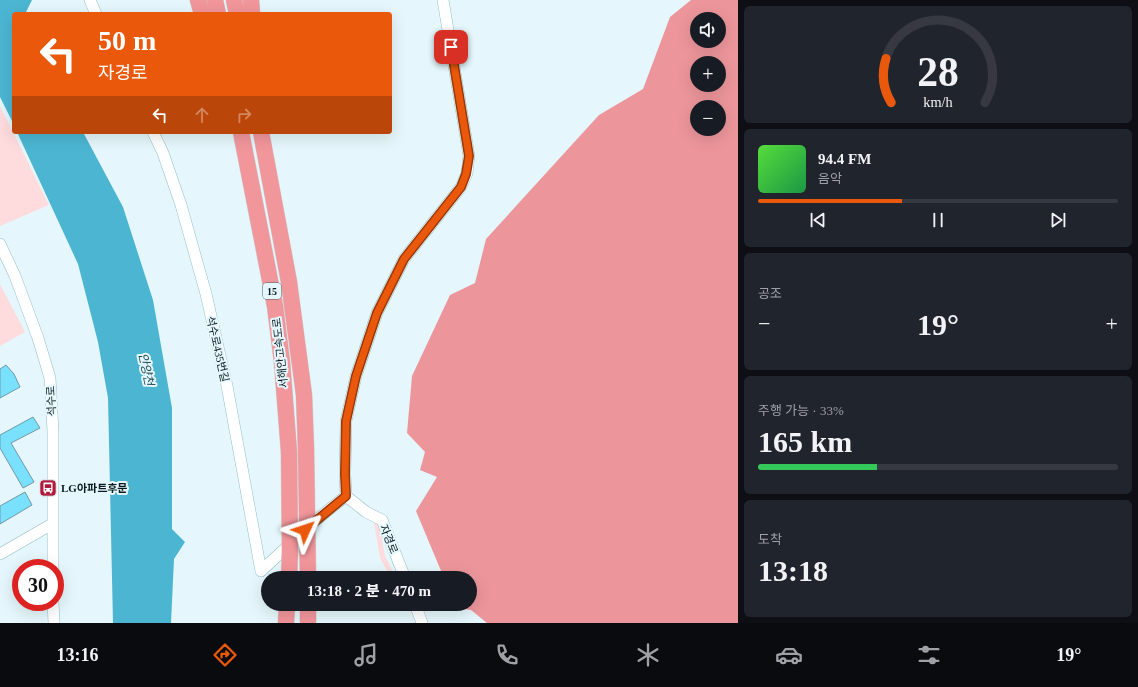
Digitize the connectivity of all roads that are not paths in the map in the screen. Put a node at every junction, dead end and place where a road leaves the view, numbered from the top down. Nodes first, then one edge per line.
1 (90, 0) edge
2 (198, 0) edge
3 (215, 0) edge
4 (234, 0) edge
5 (251, 0) edge
6 (443, 0) edge
7 (95, 12) edge
8 (201, 12) edge
9 (218, 12) edge
10 (237, 12) edge
11 (252, 12) edge
12 (154, 134) edge
13 (241, 134) edge
14 (261, 134) edge
15 (0, 244) edge
16 (346, 496) junction
17 (52, 524) junction
18 (0, 554) edge
19 (53, 559) edge
20 (289, 571) edge
21 (308, 571) edge
22 (402, 571) edge
23 (53, 611) edge
24 (287, 611) edge
25 (308, 611) edge
26 (418, 611) edge
27 (54, 623) edge
28 (286, 623) edge
29 (308, 623) edge
30 (422, 623) edge

1 - 7 street
2 - 8 highway
3 - 9 highway
4 - 10 highway
5 - 11 highway
6 - 16 street
12 - 16 street, 석수로435번길
13 - 20 highway, 서해안고속도로 / 15, bridge
14 - 21 highway, 서해안고속도로 / 15, bridge
15 - 17 street, 석수로
16 - 22 street, 자경로
17 - 18 street
17 - 19 street, 석수로
23 - 27 street
24 - 28 highway
25 - 29 highway
26 - 30 street

